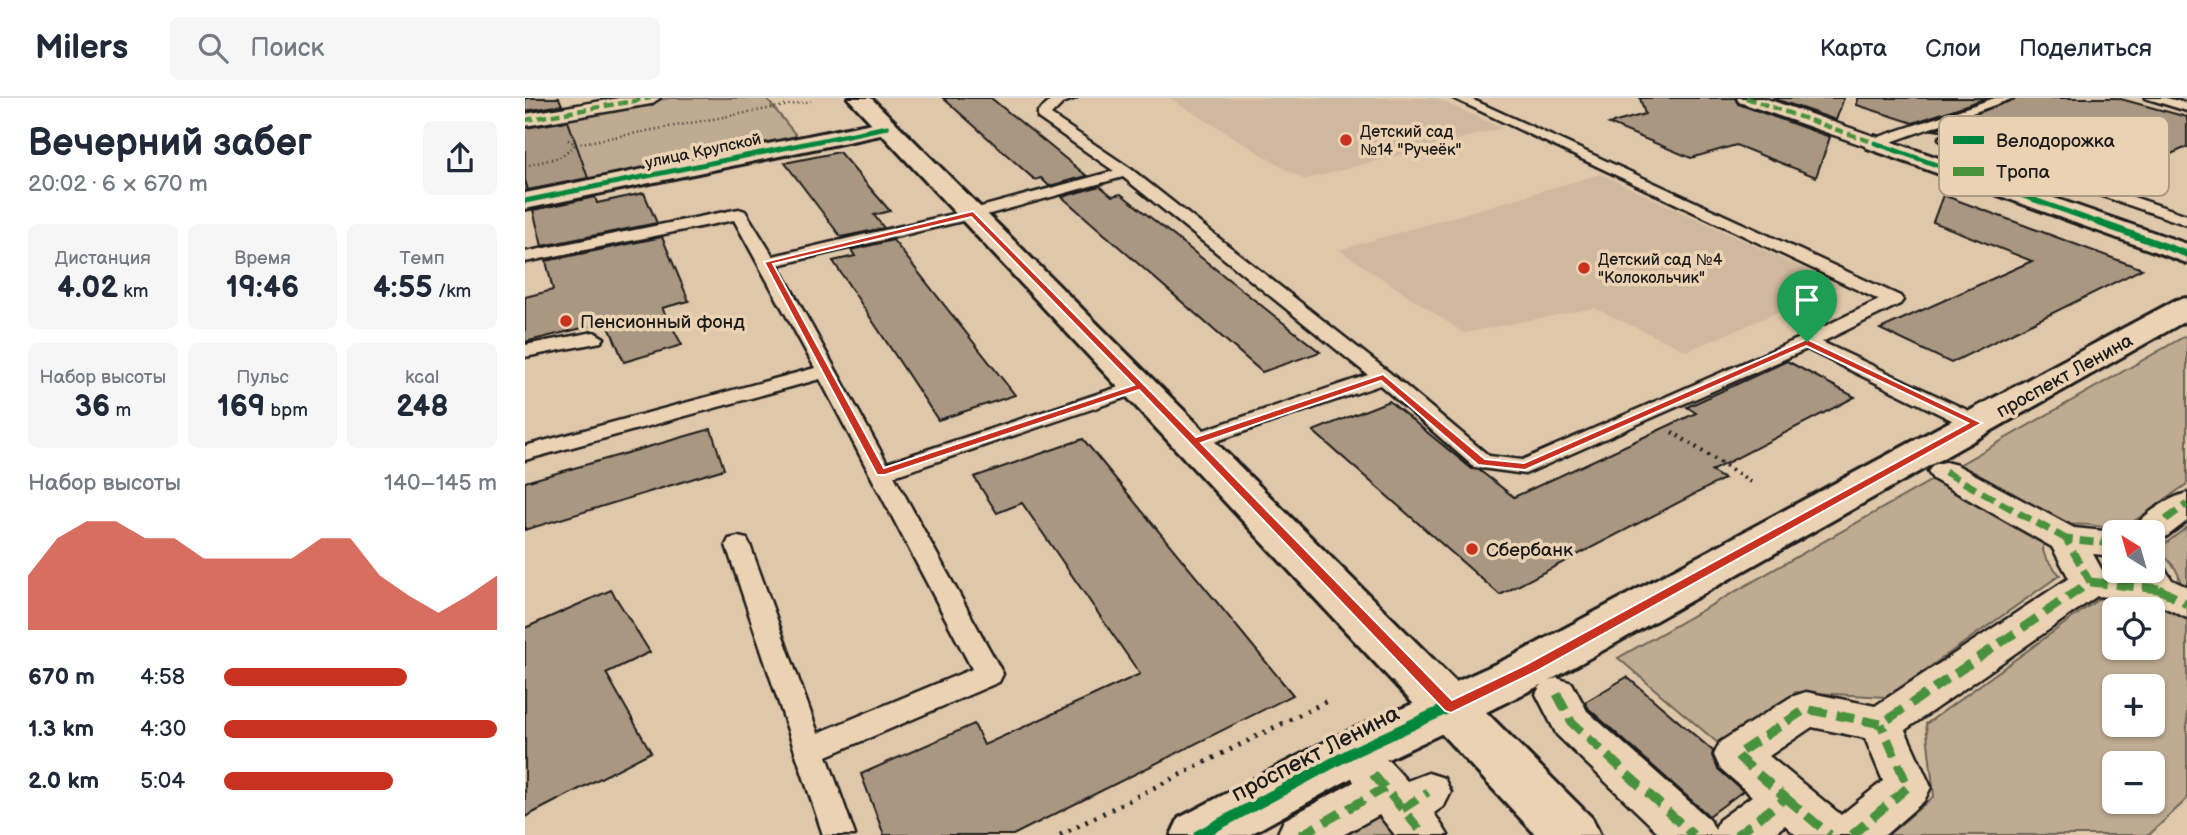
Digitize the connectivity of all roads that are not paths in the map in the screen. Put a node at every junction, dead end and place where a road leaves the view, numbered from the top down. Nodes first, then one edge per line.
1 (651, 98) edge
2 (859, 98) edge
3 (1070, 98) edge
4 (1459, 98) edge
5 (1746, 98) edge
6 (2008, 98) edge
7 (2151, 98) edge
8 (2187, 107) edge
9 (1955, 116) edge
10 (525, 120) edge
11 (1939, 121) edge
12 (887, 127) junction
13 (1875, 143) junction
14 (1939, 166) edge
15 (1126, 172) junction
16 (2024, 196) edge
17 (2116, 196) edge
18 (525, 201) edge
19 (973, 214) junction
20 (2187, 220) edge
21 (2187, 254) edge
22 (525, 257) edge
23 (768, 262) junction
24 (2187, 307) edge
25 (594, 338) dead end
26 (1807, 342) junction
27 (525, 351) edge
28 (826, 371) junction
29 (1383, 377) junction
30 (1141, 386) junction
31 (1976, 423) junction
32 (1194, 442) junction
33 (525, 453) edge
34 (1945, 472) dead end
35 (881, 473) junction
36 (2187, 504) edge
37 (2165, 521) edge
38 (2066, 539) junction
39 (2102, 543) edge
40 (738, 545) dead end
41 (2090, 582) junction
42 (2164, 588) edge
43 (1557, 694) dead end
44 (1451, 707) junction
45 (1881, 724) junction
46 (809, 750) junction
47 (1786, 798) junction
48 (1402, 799) edge
49 (839, 835) edge
50 (1199, 835) edge
51 (1301, 835) edge
52 (1572, 835) edge
53 (1693, 835) edge
54 (1736, 835) edge
55 (1830, 835) edge
56 (1852, 835) edge

1 - 10 street
2 - 12 main road
3 - 15 lane
4 - 26 lane
5 - 13 street
6 - 9 lane
7 - 8 lane
11 - 13 lane
12 - 18 main road, улица Крупской
12 - 19 main road
13 - 14 main road
15 - 19 lane
15 - 29 lane
16 - 21 main road
17 - 20 lane
19 - 23 lane
19 - 30 main road
22 - 23 lane
23 - 28 lane
24 - 31 main road, проспект Ленина
25 - 27 lane
26 - 29 lane
26 - 31 lane
28 - 33 lane
28 - 35 lane
29 - 32 lane
30 - 32 main road
30 - 35 lane
31 - 44 main road, проспект Ленина
32 - 44 main road
34 - 38 street
35 - 46 lane
36 - 37 street
38 - 39 street
38 - 41 street
40 - 46 lane
41 - 42 street
41 - 45 street
43 - 53 street
44 - 50 main road, проспект Ленина
44 - 52 main road
45 - 47 street
45 - 56 street
46 - 49 lane
47 - 54 street
47 - 55 street
48 - 51 street

